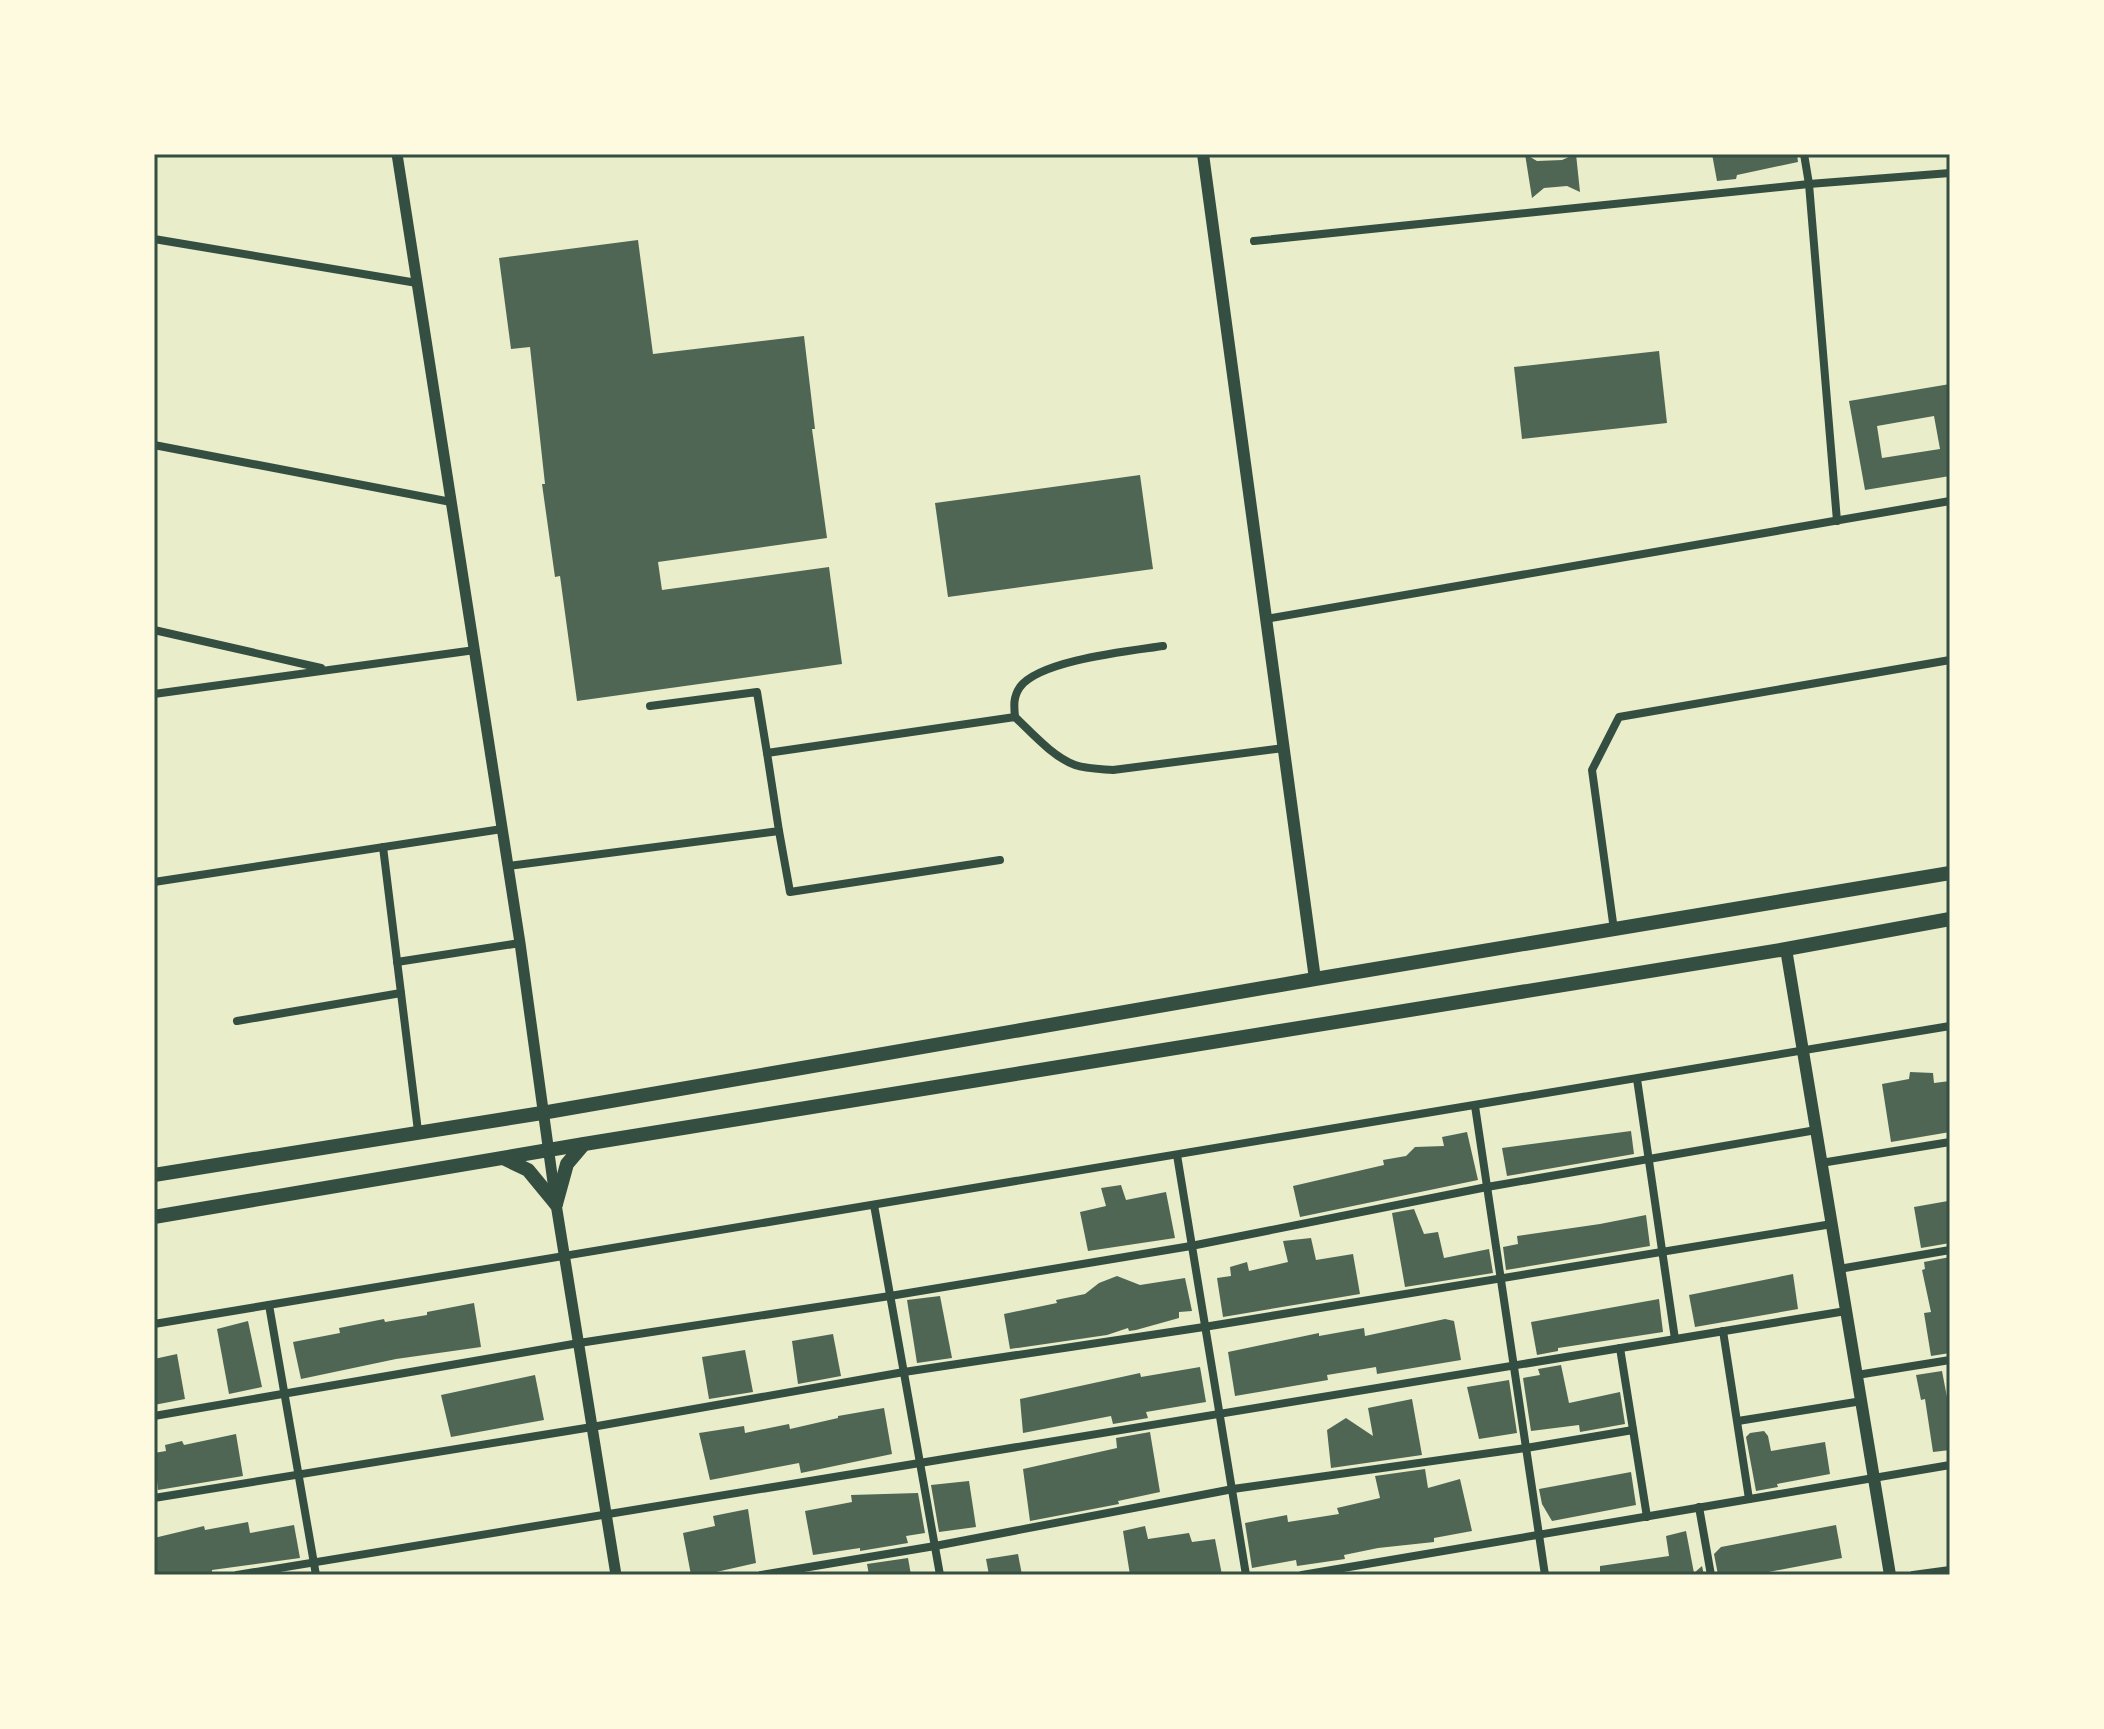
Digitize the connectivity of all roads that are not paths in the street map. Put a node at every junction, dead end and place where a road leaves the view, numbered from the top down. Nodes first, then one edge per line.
1 (397, 154) edge
2 (1203, 154) edge
3 (1804, 154) edge
4 (1950, 173) edge
5 (1809, 184) junction
6 (154, 239) edge
7 (1254, 241) dead end
8 (417, 283) junction
9 (154, 445) edge
10 (1950, 501) edge
11 (451, 502) junction
12 (1837, 521) junction
13 (1266, 619) junction
14 (154, 630) edge
15 (1163, 646) dead end
16 (475, 650) junction
17 (1950, 660) edge
18 (329, 670) junction
19 (154, 694) edge
20 (650, 706) dead end
21 (1015, 717) junction
22 (1284, 748) junction
23 (767, 753) junction
24 (502, 829) junction
25 (779, 831) junction
26 (383, 847) junction
27 (1000, 860) dead end
28 (508, 866) junction
29 (1950, 873) edge
30 (154, 882) edge
31 (1950, 919) edge
32 (1614, 930) junction
33 (520, 943) junction
34 (1786, 949) junction
35 (397, 962) junction
36 (1315, 979) junction
37 (401, 993) junction
38 (237, 1021) dead end
39 (1950, 1026) edge
40 (1803, 1051) junction
41 (1637, 1079) junction
42 (1475, 1106) junction
43 (542, 1113) junction
44 (1816, 1130) junction
45 (418, 1131) junction
46 (1950, 1142) edge
47 (584, 1144) junction
48 (548, 1151) junction
49 (1177, 1155) junction
50 (502, 1158) junction
51 (1649, 1159) junction
52 (1821, 1163) junction
53 (154, 1175) edge
54 (1487, 1187) junction
55 (556, 1204) junction
56 (874, 1205) junction
57 (154, 1217) edge
58 (1832, 1224) junction
59 (1191, 1246) junction
60 (1950, 1250) edge
61 (1663, 1252) junction
62 (565, 1257) junction
63 (1839, 1269) junction
64 (1501, 1278) junction
65 (890, 1296) junction
66 (269, 1305) junction
67 (1846, 1311) junction
68 (154, 1324) edge
69 (1204, 1327) junction
70 (1723, 1331) junction
71 (1675, 1339) junction
72 (579, 1343) junction
73 (1620, 1348) junction
74 (1950, 1360) edge
75 (1514, 1365) junction
76 (904, 1372) junction
77 (1857, 1375) junction
78 (284, 1394) junction
79 (1862, 1401) junction
80 (1219, 1414) junction
81 (154, 1416) edge
82 (1738, 1421) junction
83 (592, 1427) junction
84 (1633, 1430) junction
85 (1526, 1448) junction
86 (920, 1463) junction
87 (1950, 1465) edge
88 (298, 1475) junction
89 (1874, 1477) junction
90 (1233, 1489) junction
91 (154, 1498) edge
92 (1749, 1499) junction
93 (1699, 1507) junction
94 (606, 1514) junction
95 (1647, 1517) junction
96 (1539, 1535) junction
97 (935, 1546) junction
98 (313, 1562) junction
99 (1950, 1570) edge
100 (237, 1575) edge
101 (316, 1575) edge
102 (616, 1575) edge
103 (761, 1575) edge
104 (940, 1575) edge
105 (1246, 1575) edge
106 (1302, 1575) edge
107 (1545, 1575) edge
108 (1711, 1575) edge
109 (1890, 1575) edge
110 (1913, 1575) edge

1 - 8 street
2 - 13 main road
3 - 5 street
4 - 5 street
5 - 7 street
5 - 12 street
6 - 8 street
8 - 11 street
9 - 11 street
10 - 12 street
11 - 16 street
12 - 13 street
13 - 22 main road
14 - 18 street
15 - 21 street
16 - 18 street
16 - 24 street
17 - 32 street
18 - 19 street
20 - 23 street
21 - 22 street
21 - 23 street
22 - 36 main road
23 - 25 street
24 - 26 street
24 - 28 street
25 - 27 street
25 - 28 street
26 - 30 street
26 - 35 street
28 - 33 street
29 - 32 main road
31 - 34 main road
32 - 36 main road
33 - 35 street
33 - 43 street
34 - 40 main road
34 - 47 main road
35 - 37 street
36 - 43 main road
37 - 38 street
37 - 45 street
39 - 40 street
40 - 41 street
40 - 44 main road
41 - 42 street
41 - 51 street
42 - 49 street
42 - 54 street
43 - 45 main road
43 - 48 street
44 - 51 street
44 - 52 main road
45 - 53 main road
46 - 52 street
47 - 48 main road
47 - 55 main road
48 - 50 main road
48 - 55 street
49 - 56 street
49 - 59 street
50 - 55 main road
50 - 57 main road
51 - 54 street
51 - 61 street
52 - 58 main road
54 - 59 street
54 - 64 street
55 - 62 street
56 - 62 street
56 - 65 street
58 - 61 street
58 - 63 main road
59 - 65 street
59 - 69 street
60 - 63 street
61 - 64 street
61 - 71 street
62 - 66 street
62 - 72 street
63 - 67 main road
64 - 69 street
64 - 75 street
65 - 72 street
65 - 76 street
66 - 68 street
66 - 78 street
67 - 70 street
67 - 77 main road
69 - 76 street
69 - 80 street
70 - 71 street
70 - 82 street
71 - 73 street
72 - 78 street
72 - 83 street
73 - 75 street
73 - 84 street
74 - 77 street
75 - 80 street
75 - 85 street
76 - 83 street
76 - 86 street
77 - 79 main road
78 - 81 street
78 - 88 street
79 - 82 street
79 - 89 main road
80 - 86 street
80 - 90 street
82 - 92 street
83 - 88 street
83 - 94 street
84 - 85 street
84 - 95 street
85 - 90 street
85 - 96 street
86 - 94 street
86 - 97 street
87 - 89 street
88 - 91 street
88 - 98 street
89 - 92 street
89 - 109 main road
90 - 97 street
90 - 105 street
92 - 93 street
93 - 95 street
93 - 108 street
94 - 98 street
94 - 102 street
95 - 96 street
96 - 106 street
96 - 107 street
97 - 103 street
97 - 104 street
98 - 100 street
98 - 101 street
99 - 110 street

